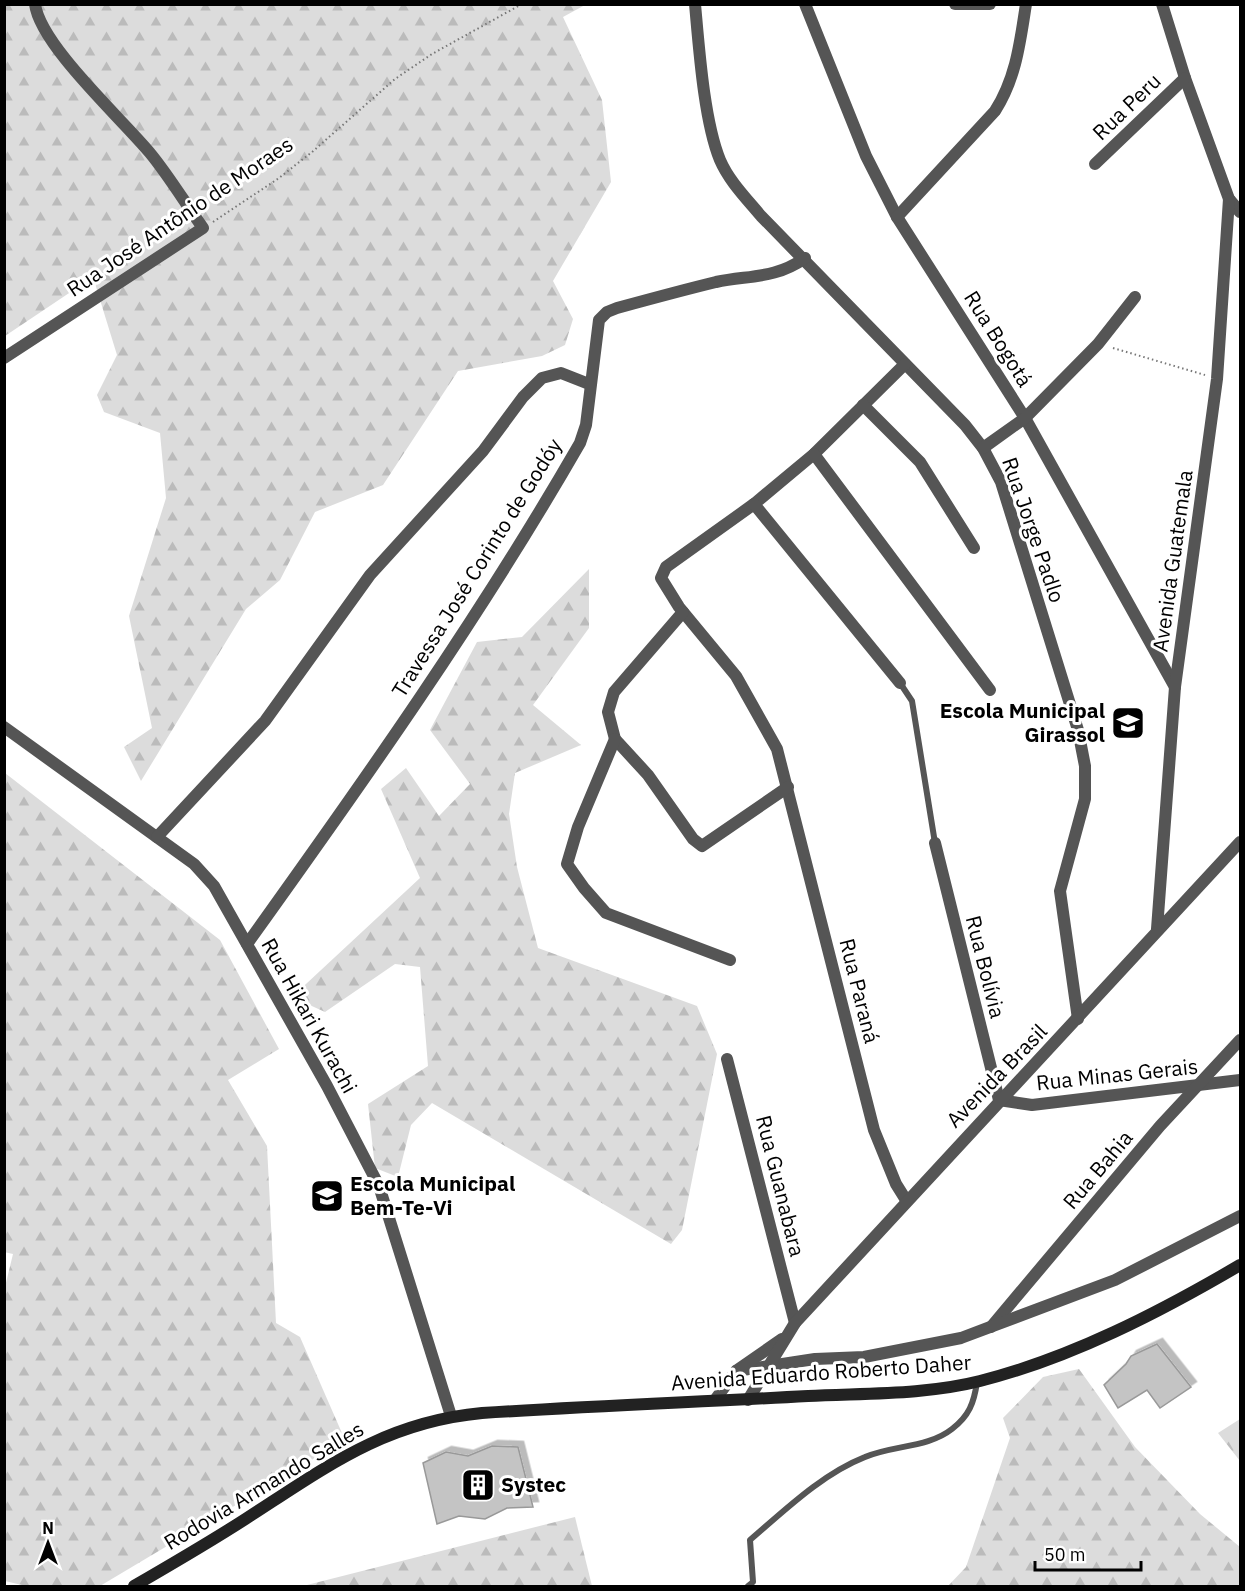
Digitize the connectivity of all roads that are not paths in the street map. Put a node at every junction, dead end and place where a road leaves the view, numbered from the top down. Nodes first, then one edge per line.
1 (35, 4) edge
2 (695, 4) edge
3 (805, 4) edge
4 (955, 4) edge
5 (990, 4) edge
6 (1026, 4) edge
7 (1162, 4) edge
8 (1185, 78) junction
9 (1095, 164) dead end
10 (1229, 199) junction
11 (1240, 213) edge
12 (897, 217) junction
13 (805, 258) junction
14 (1135, 297) dead end
15 (4, 358) edge
16 (905, 364) junction
17 (589, 384) junction
18 (863, 405) junction
19 (1025, 418) junction
20 (983, 448) junction
21 (814, 454) junction
22 (754, 504) junction
23 (974, 548) dead end
24 (683, 612) junction
25 (900, 682) joint
26 (1175, 687) junction
27 (990, 690) dead end
28 (4, 727) edge
29 (615, 739) junction
30 (788, 787) junction
31 (157, 837) junction
32 (1240, 842) edge
33 (935, 843) joint
34 (1157, 929) junction
35 (247, 944) junction
36 (730, 960) dead end
37 (1077, 1019) junction
38 (1240, 1040) edge
39 (727, 1059) dead end
40 (1240, 1080) edge
41 (1197, 1087) junction
42 (999, 1100) junction
43 (906, 1200) junction
44 (1240, 1216) edge
45 (1240, 1266) edge
46 (795, 1323) junction
47 (990, 1329) junction
48 (783, 1338) junction
49 (770, 1364) junction
50 (736, 1371) junction
51 (977, 1382) junction
52 (715, 1400) junction
53 (748, 1400) junction
54 (451, 1416) junction
55 (134, 1587) edge
56 (748, 1587) edge

1 - 15 street, Rua José Antônio de Moraes
2 - 13 street, Rua Jorge Padlo
3 - 12 street, Rua Bogotá
4 - 5 street
6 - 12 street
7 - 8 street
8 - 9 street, Rua Peru
8 - 10 street
10 - 11 street
10 - 26 street, Avenida Guatemala
12 - 19 street, Rua Bogotá
13 - 16 street, Rua Jorge Padlo
13 - 17 street, Travessa José Corinto de Godóy
14 - 19 street
16 - 18 street
16 - 20 street, Rua Jorge Padlo
17 - 31 street
17 - 35 street, Travessa José Corinto de Godóy
18 - 21 street
18 - 23 street
19 - 20 street
19 - 26 street, Rua Bogotá
20 - 37 street, Rua Jorge Padlo
21 - 22 street
21 - 27 street
22 - 24 street, Rua Paraná
22 - 25 street
24 - 29 street
24 - 30 street, Rua Paraná
25 - 33 lane
26 - 34 street, Avenida Guatemala
28 - 31 street, Rua Hikari Kurachi
29 - 30 street
29 - 36 street
30 - 43 street, Rua Paraná
31 - 35 street, Rua Hikari Kurachi
32 - 34 street, Avenida Brasil
33 - 42 street, Rua Bolívia
34 - 37 street, Avenida Brasil
35 - 54 street, Rua Hikari Kurachi
37 - 42 street, Avenida Brasil
38 - 41 street, Rua Bahia
39 - 46 street, Rua Guanabara
40 - 41 street, Rua Minas Gerais
41 - 42 street, Rua Minas Gerais
41 - 47 street, Rua Bahia
42 - 43 street, Avenida Brasil
43 - 46 street, Avenida Brasil
44 - 47 street
45 - 51 main road, Avenida Eduardo Roberto Daher
46 - 48 street, Avenida Brasil
47 - 49 street
48 - 49 street, Avenida Brasil
48 - 50 street, Avenida Brasil
49 - 50 street
49 - 53 street, Avenida Brasil
50 - 52 street, Avenida Brasil
51 - 53 main road, Avenida Eduardo Roberto Daher
51 - 56 lane
52 - 53 main road, Avenida Eduardo Roberto Daher
52 - 54 main road, Avenida Eduardo Roberto Daher
54 - 55 main road, Rodovia Armando Salles

